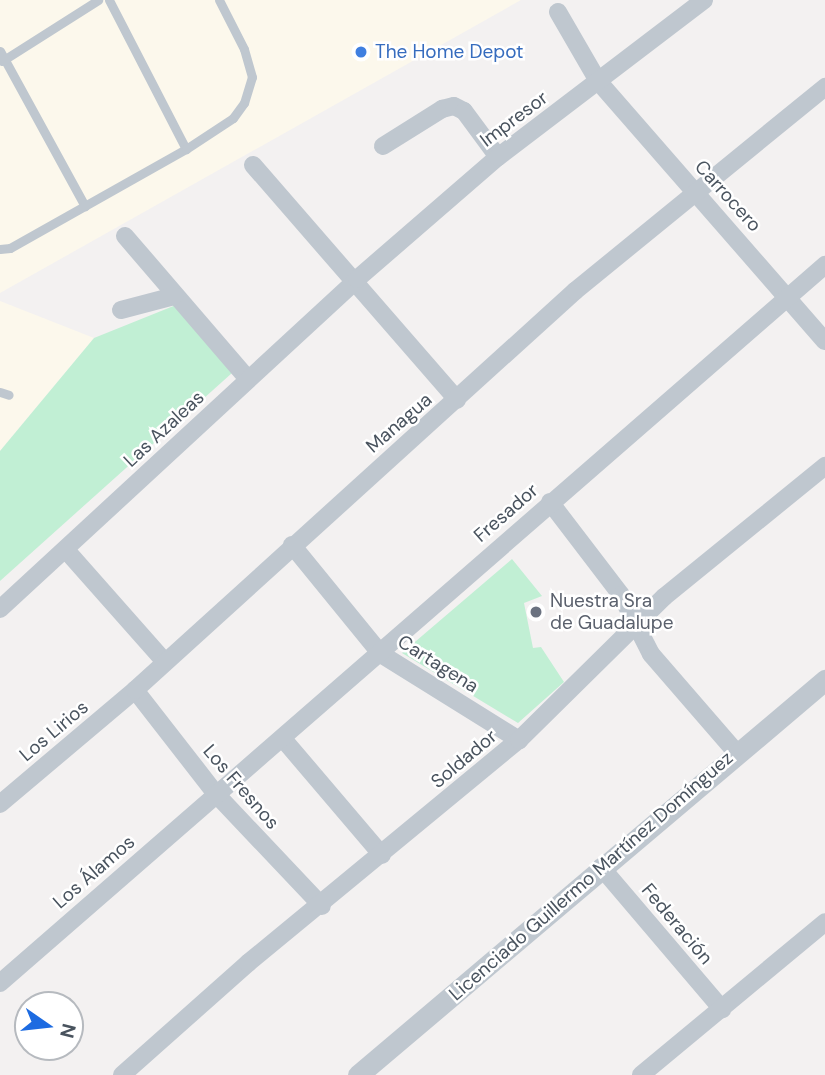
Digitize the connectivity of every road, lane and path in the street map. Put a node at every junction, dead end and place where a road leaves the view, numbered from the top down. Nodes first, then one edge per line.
1 (98, 0) edge
2 (109, 0) edge
3 (219, 0) edge
4 (704, 0) edge
5 (558, 12) dead end
6 (2, 57) edge
7 (598, 81) junction
8 (825, 87) edge
9 (383, 146) dead end
10 (186, 149) junction
11 (498, 156) junction
12 (253, 165) dead end
13 (695, 191) junction
14 (85, 206) junction
15 (125, 236) dead end
16 (0, 249) edge
17 (825, 265) edge
18 (357, 279) junction
19 (788, 295) junction
20 (174, 296) junction
21 (121, 310) dead end
22 (825, 341) edge
23 (248, 379) junction
24 (457, 400) junction
25 (825, 466) edge
26 (550, 502) junction
27 (292, 545) junction
28 (66, 550) junction
29 (0, 609) edge
30 (636, 626) junction
31 (381, 653) junction
32 (165, 662) junction
33 (825, 680) edge
34 (135, 690) junction
35 (284, 740) junction
36 (519, 740) junction
37 (736, 752) junction
38 (216, 794) junction
39 (0, 804) edge
40 (382, 855) junction
41 (601, 867) junction
42 (322, 906) junction
43 (825, 922) edge
44 (0, 983) edge
45 (722, 1009) junction
46 (122, 1075) edge
47 (358, 1075) edge
48 (641, 1075) edge

1 - 6 lane
2 - 10 lane
3 - 10 lane
4 - 7 street, Impresor
5 - 7 street, Carrocero
6 - 14 lane
7 - 11 street, Impresor
7 - 13 street, Carrocero
8 - 13 street, Managua
9 - 11 street
10 - 14 lane
11 - 18 street, Impresor
12 - 18 street
13 - 19 street, Carrocero
13 - 24 street, Managua
14 - 16 lane
15 - 20 street
17 - 19 street, Fresador
18 - 23 street, Las Azaleas
18 - 24 street
19 - 22 street, Carrocero
19 - 26 street, Fresador
20 - 21 street
20 - 23 street
23 - 28 street, Las Azaleas
24 - 27 street, Managua
25 - 30 street, Soldador
26 - 30 street
26 - 31 street, Fresador
27 - 31 street, Cartagena
27 - 32 street, Managua
28 - 29 street, Las Azaleas
28 - 32 street
30 - 36 street, Soldador
30 - 37 street
31 - 35 street, Fresador
31 - 36 street, Cartagena
32 - 34 street, Managua
33 - 37 street, Licenciado Guillermo Martínez Domínguez
34 - 38 street, Los Fresnos
34 - 39 street, Los Lirios
35 - 38 street, Fresador
35 - 40 street
36 - 40 street, Soldador
37 - 41 street, Licenciado Guillermo Martínez Domínguez
38 - 42 street, Los Fresnos
38 - 44 street, Los Álamos
40 - 42 street, Soldador
41 - 45 street, Federación
41 - 47 street, Licenciado Guillermo Martínez Domínguez
42 - 46 street, Soldador
43 - 45 street
45 - 48 street

